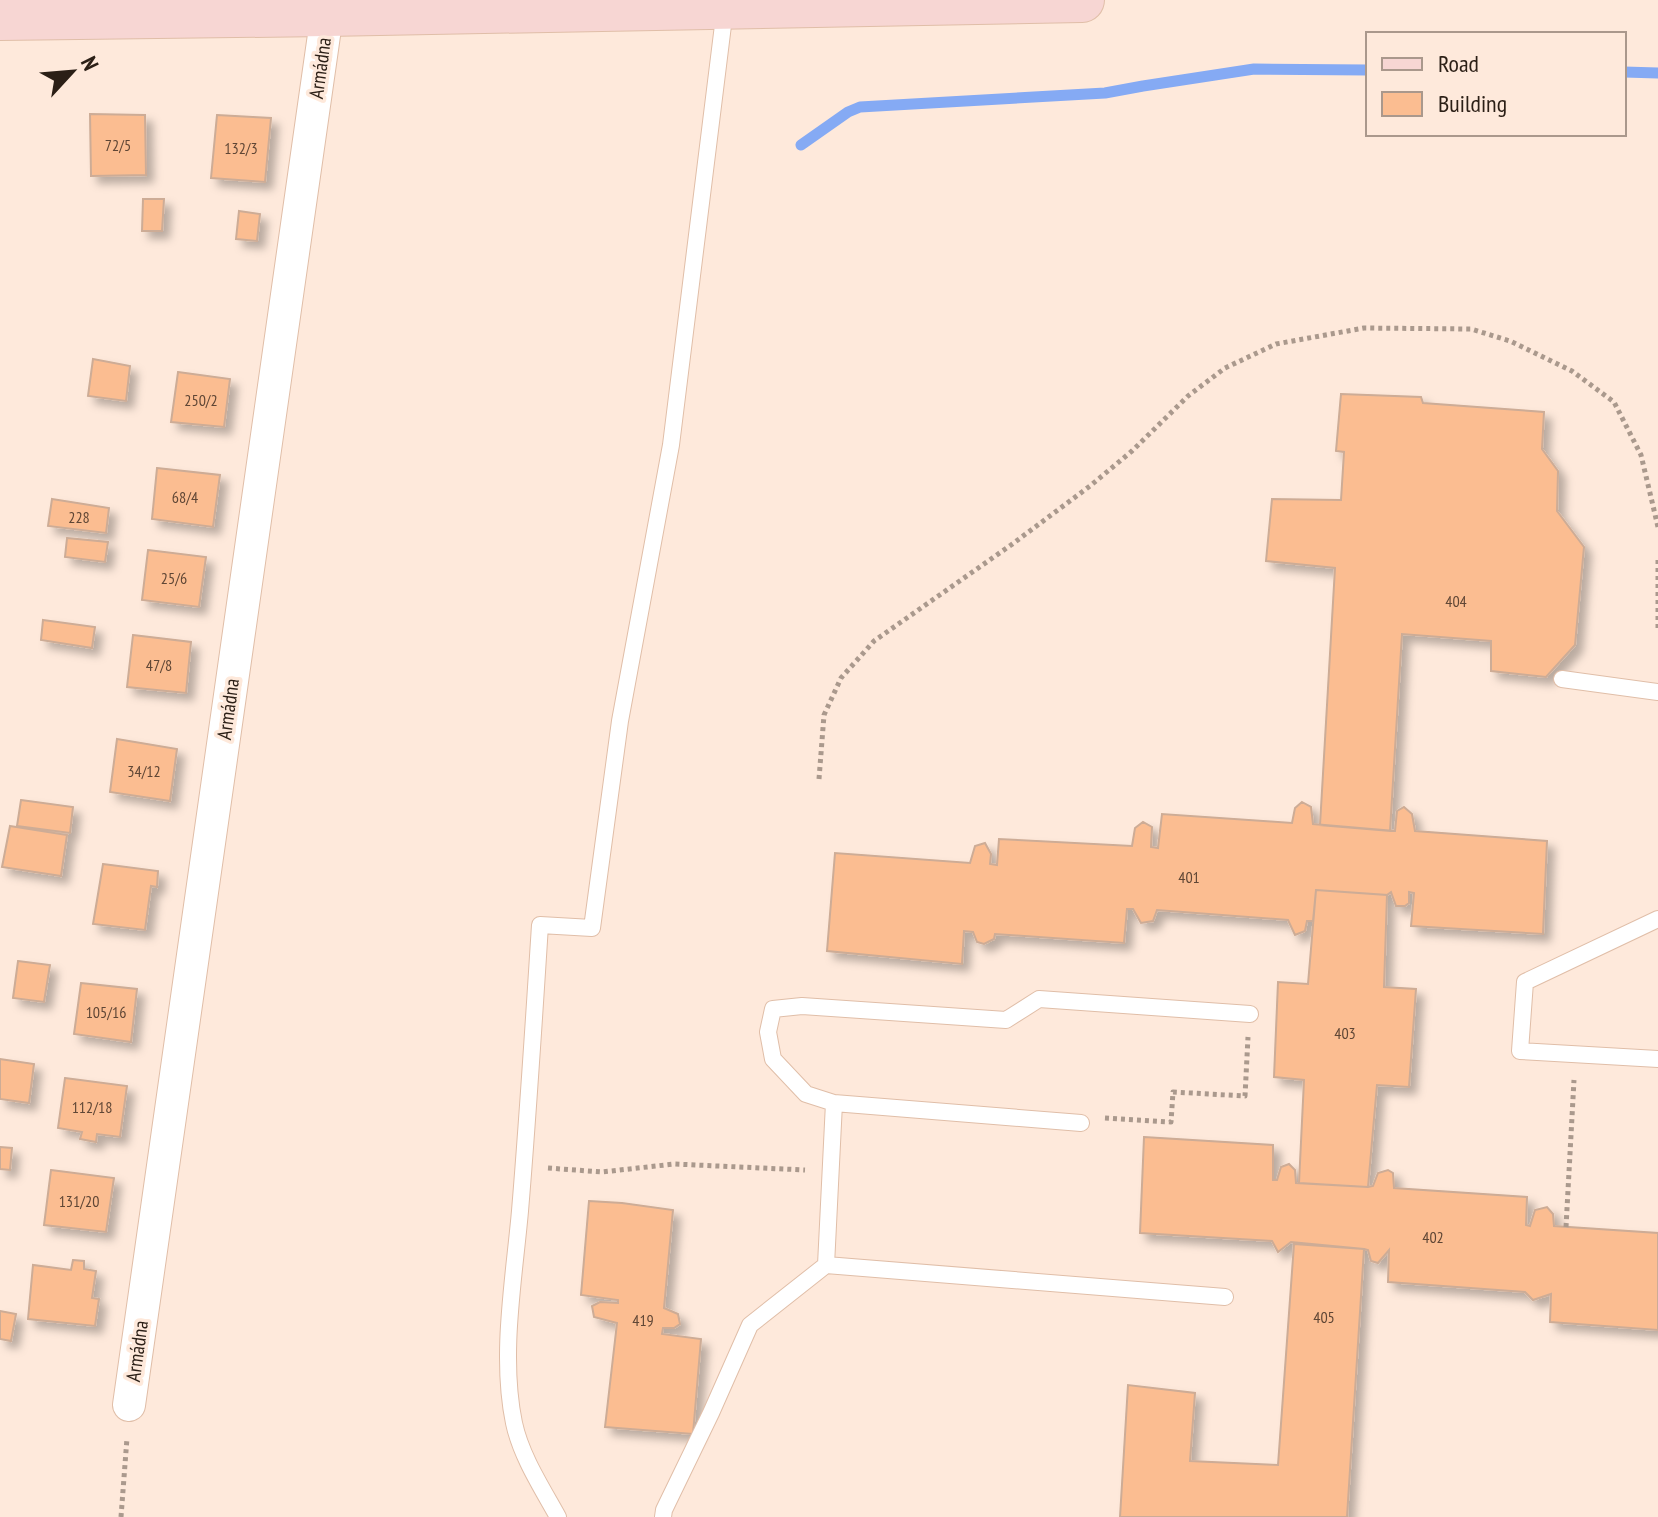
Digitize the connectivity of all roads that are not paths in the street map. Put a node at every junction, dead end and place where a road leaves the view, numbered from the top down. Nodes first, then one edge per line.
1 (1082, 0) edge
2 (776, 3) edge
3 (725, 7) junction
4 (327, 14) junction
5 (0, 18) edge
6 (1562, 679) dead end
7 (1658, 692) edge
8 (1658, 919) edge
9 (1250, 1014) road end
10 (1658, 1059) edge
11 (834, 1103) junction
12 (1081, 1123) road end
13 (826, 1265) junction
14 (1225, 1297) dead end
15 (129, 1405) road end
16 (558, 1517) edge
17 (663, 1517) edge

1 - 2 main road
2 - 3 main road
3 - 4 main road
3 - 16 lane
4 - 5 main road
4 - 15 street, Armádna
6 - 7 lane
8 - 10 lane
9 - 11 lane
11 - 12 lane
11 - 13 lane
13 - 14 lane
13 - 17 lane

